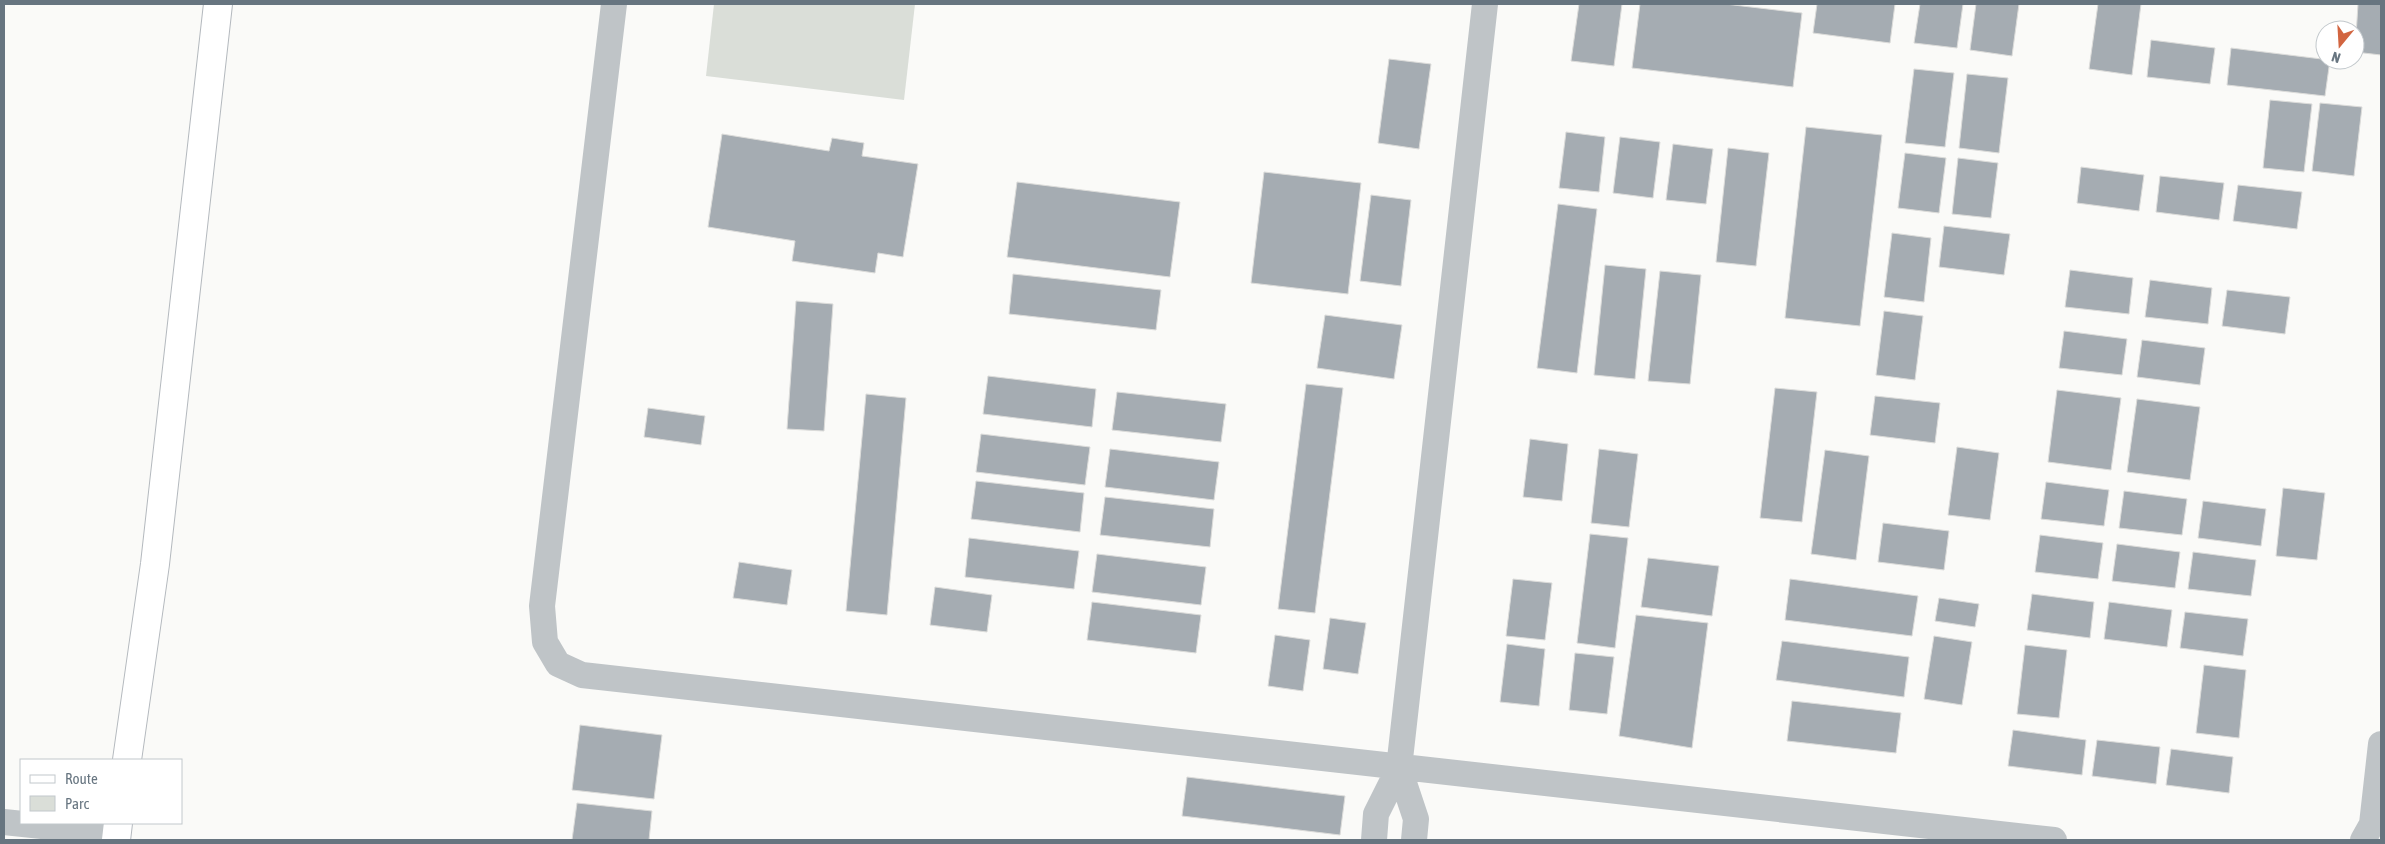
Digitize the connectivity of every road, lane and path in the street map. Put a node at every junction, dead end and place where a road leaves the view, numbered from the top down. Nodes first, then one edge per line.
1 (218, 4) edge
2 (614, 4) edge
3 (1484, 4) edge
4 (2381, 744) edge
5 (127, 759) edge
6 (1399, 768) junction
7 (4, 822) edge
8 (20, 823) edge
9 (27, 824) edge
10 (117, 832) edge
11 (1374, 840) edge
12 (1414, 840) edge
13 (2054, 840) edge
14 (2363, 840) edge

1 - 5 street
2 - 6 street
3 - 6 street
4 - 14 street
6 - 11 street
6 - 12 street
6 - 13 street
7 - 8 street
9 - 10 street

